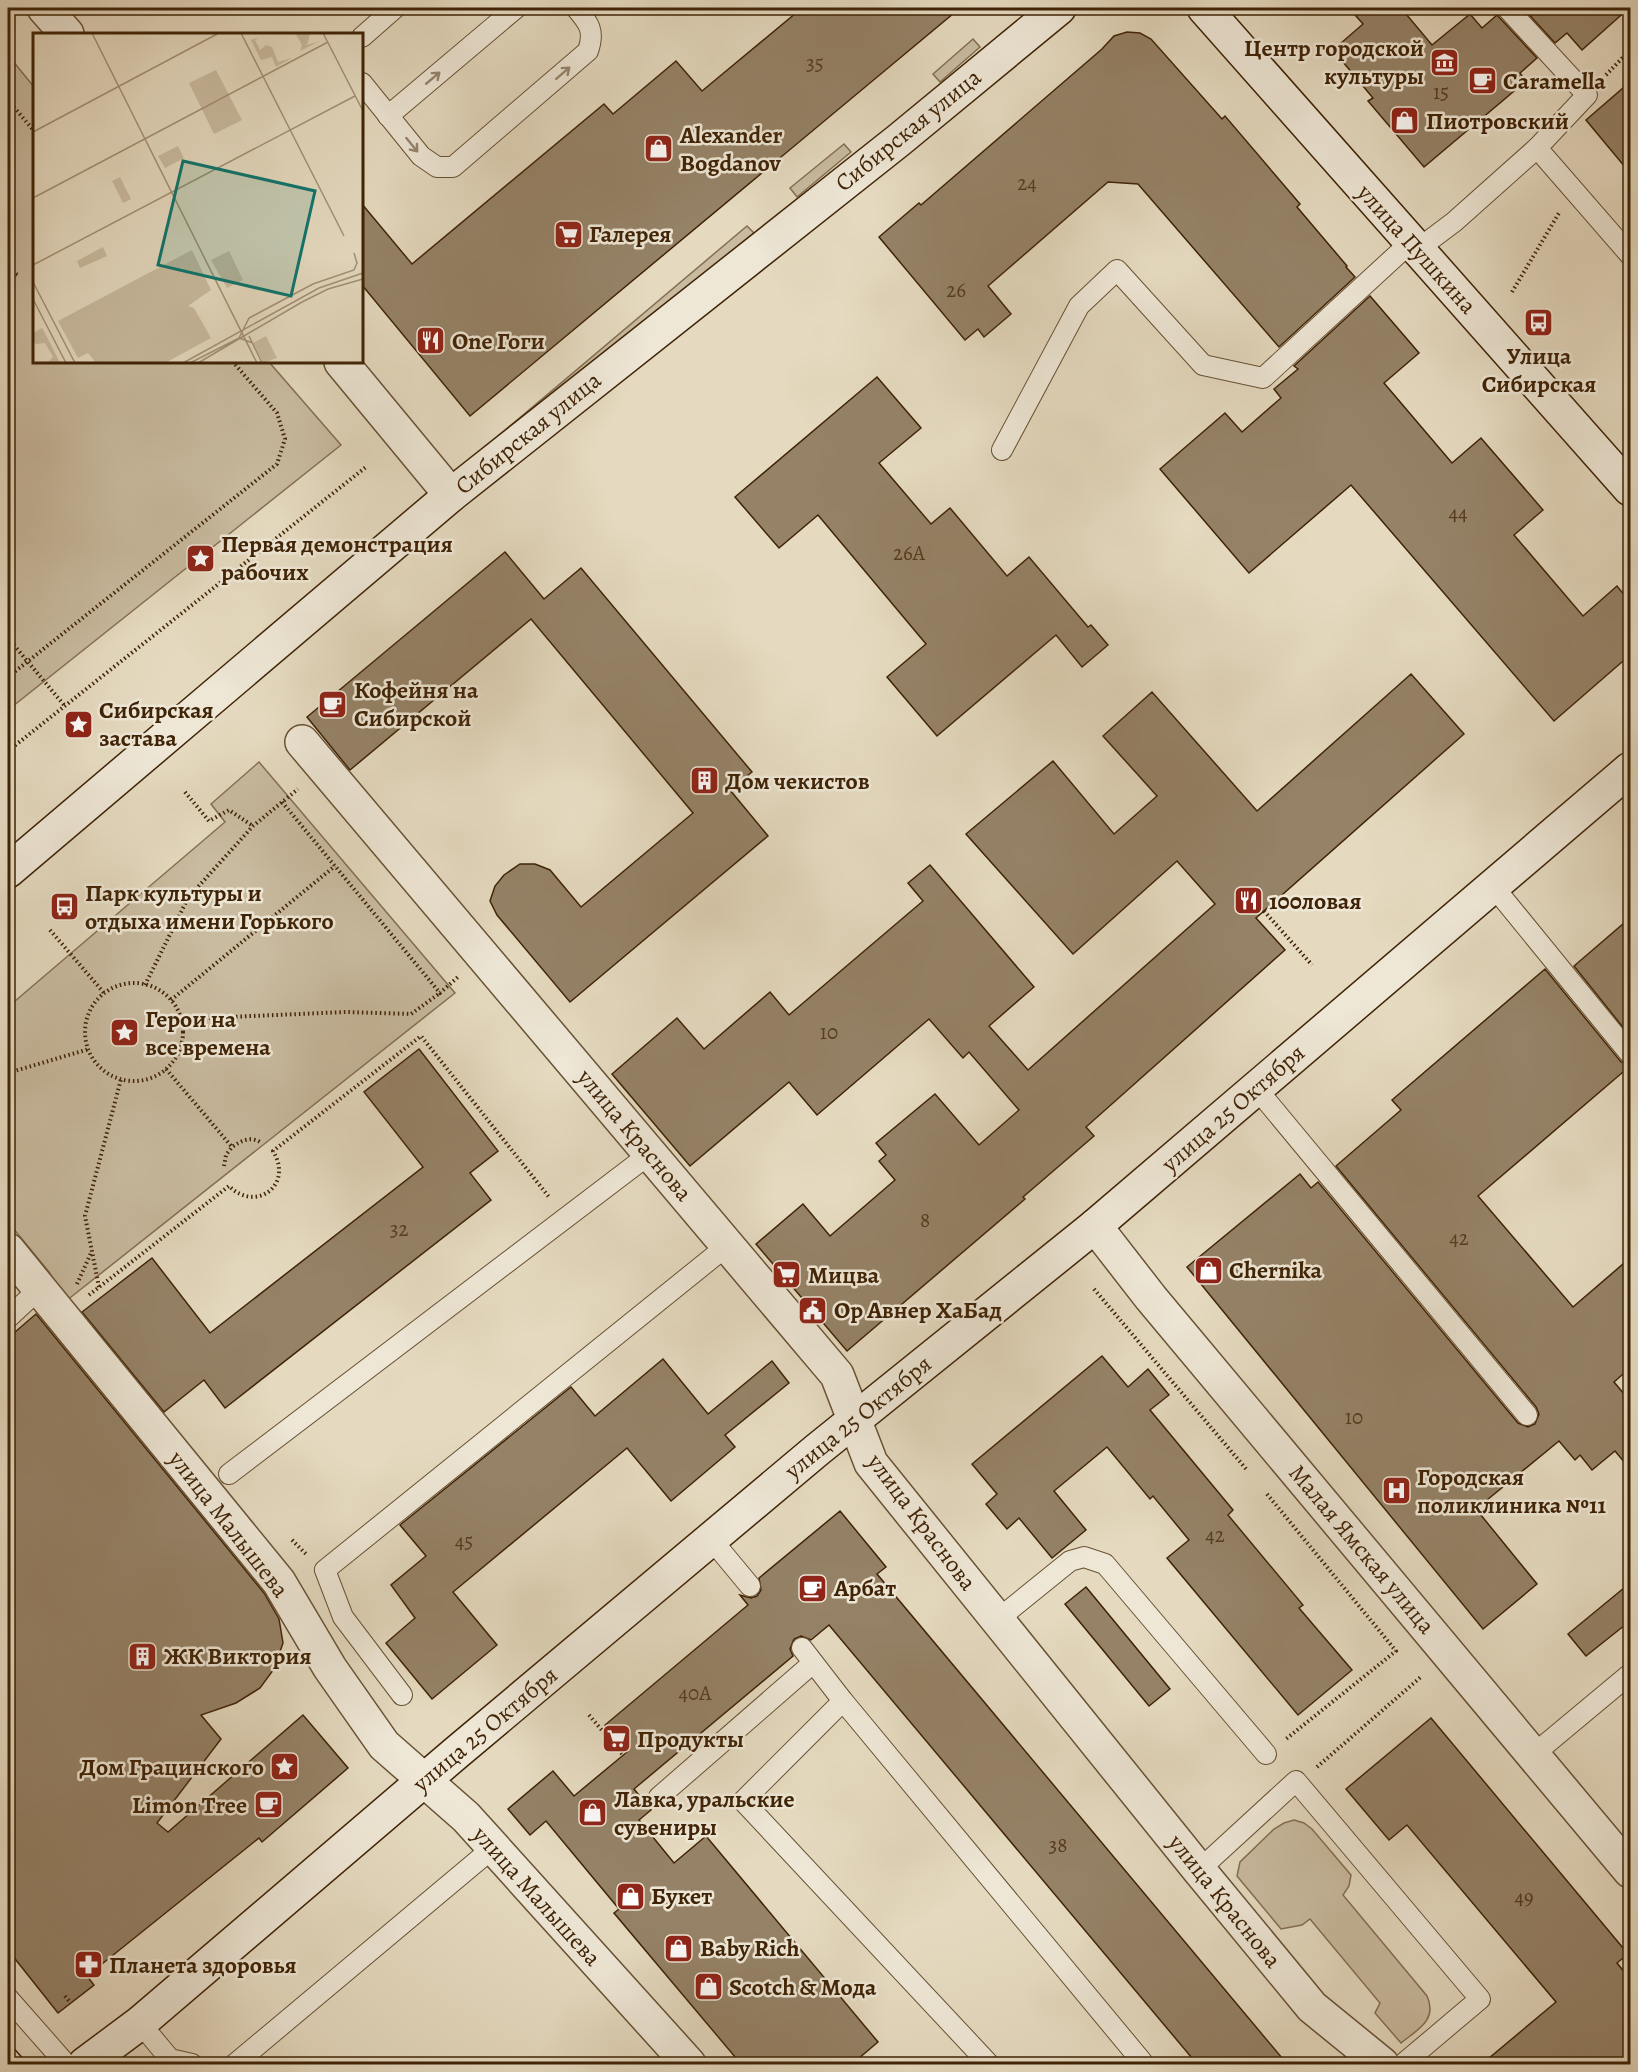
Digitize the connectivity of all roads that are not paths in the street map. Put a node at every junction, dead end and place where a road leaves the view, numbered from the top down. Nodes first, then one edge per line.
1 (44, 8) edge
2 (395, 8) edge
3 (516, 8) edge
4 (576, 8) edge
5 (1059, 8) edge
6 (1204, 8) edge
7 (1507, 8) edge
8 (66, 33) edge
9 (363, 36) edge
10 (363, 84) edge
11 (388, 116) junction
12 (1537, 148) junction
13 (1414, 246) junction
14 (1630, 255) edge
15 (342, 363) edge
16 (1002, 450) dead end
17 (1630, 489) edge
18 (451, 495) junction
19 (302, 742) dead end
20 (1630, 769) edge
21 (8, 871) edge
22 (1493, 886) junction
23 (1630, 1054) edge
24 (1256, 1088) junction
25 (651, 1154) junction
26 (1095, 1226) junction
27 (728, 1245) junction
28 (8, 1250) edge
29 (38, 1290) junction
30 (8, 1318) edge
31 (1527, 1415) dead end
32 (854, 1420) junction
33 (229, 1474) dead end
34 (711, 1539) junction
35 (750, 1586) dead end
36 (997, 1620) junction
37 (1630, 1674) edge
38 (402, 1695) dead end
39 (843, 1701) junction
40 (1534, 1754) junction
41 (1266, 1755) road end
42 (424, 1780) junction
43 (659, 1797) dead end
44 (494, 1847) junction
45 (1199, 1870) junction
46 (1630, 1871) edge
47 (8, 1998) edge
48 (140, 2023) junction
49 (171, 2062) edge
50 (66, 2064) edge
51 (85, 2064) edge
52 (192, 2064) edge
53 (236, 2064) edge
54 (689, 2064) edge
55 (989, 2064) edge
56 (1144, 2064) edge
57 (1382, 2064) edge
58 (1403, 2064) edge

1 - 8 street
2 - 9 lane
11 -> 3 lane
11 -> 4 lane
5 - 18 street, Сибирская улица
6 - 13 street, улица Пушкина
7 - 12 lane
10 - 11 lane
12 - 13 lane
12 - 14 lane
13 - 16 lane
13 - 17 street, улица Пушкина
15 - 18 street
18 - 21 street, Сибирская улица
19 - 25 street, улица Краснова
20 - 22 street, улица 25 Октября
22 - 23 lane
22 - 24 street, улица 25 Октября
24 - 26 street, улица 25 Октября
24 - 31 lane
25 - 27 street, улица Краснова
25 - 33 lane
26 - 32 street, улица 25 Октября
26 - 40 street, Малая Ямская улица
27 - 32 street, улица Краснова
27 - 38 lane
28 - 29 street, улица Малышева
29 - 30 lane
29 - 42 street, улица Малышева
32 - 34 street, улица 25 Октября
32 - 36 street, улица Краснова
34 - 35 lane
34 - 42 street, улица 25 Октября
36 - 41 lane
36 - 45 street, улица Краснова
37 - 40 lane
39 - 43 lane
39 - 55 lane
39 - 56 lane
40 - 46 street, Малая Ямская улица
42 - 44 street, улица Малышева
42 - 48 street, улица 25 Октября
44 - 53 lane
44 - 54 street, улица Малышева
45 - 57 street, улица Краснова
45 - 58 lane
47 - 50 lane
48 - 49 lane
48 - 51 street, улица 25 Октября
49 - 52 lane

